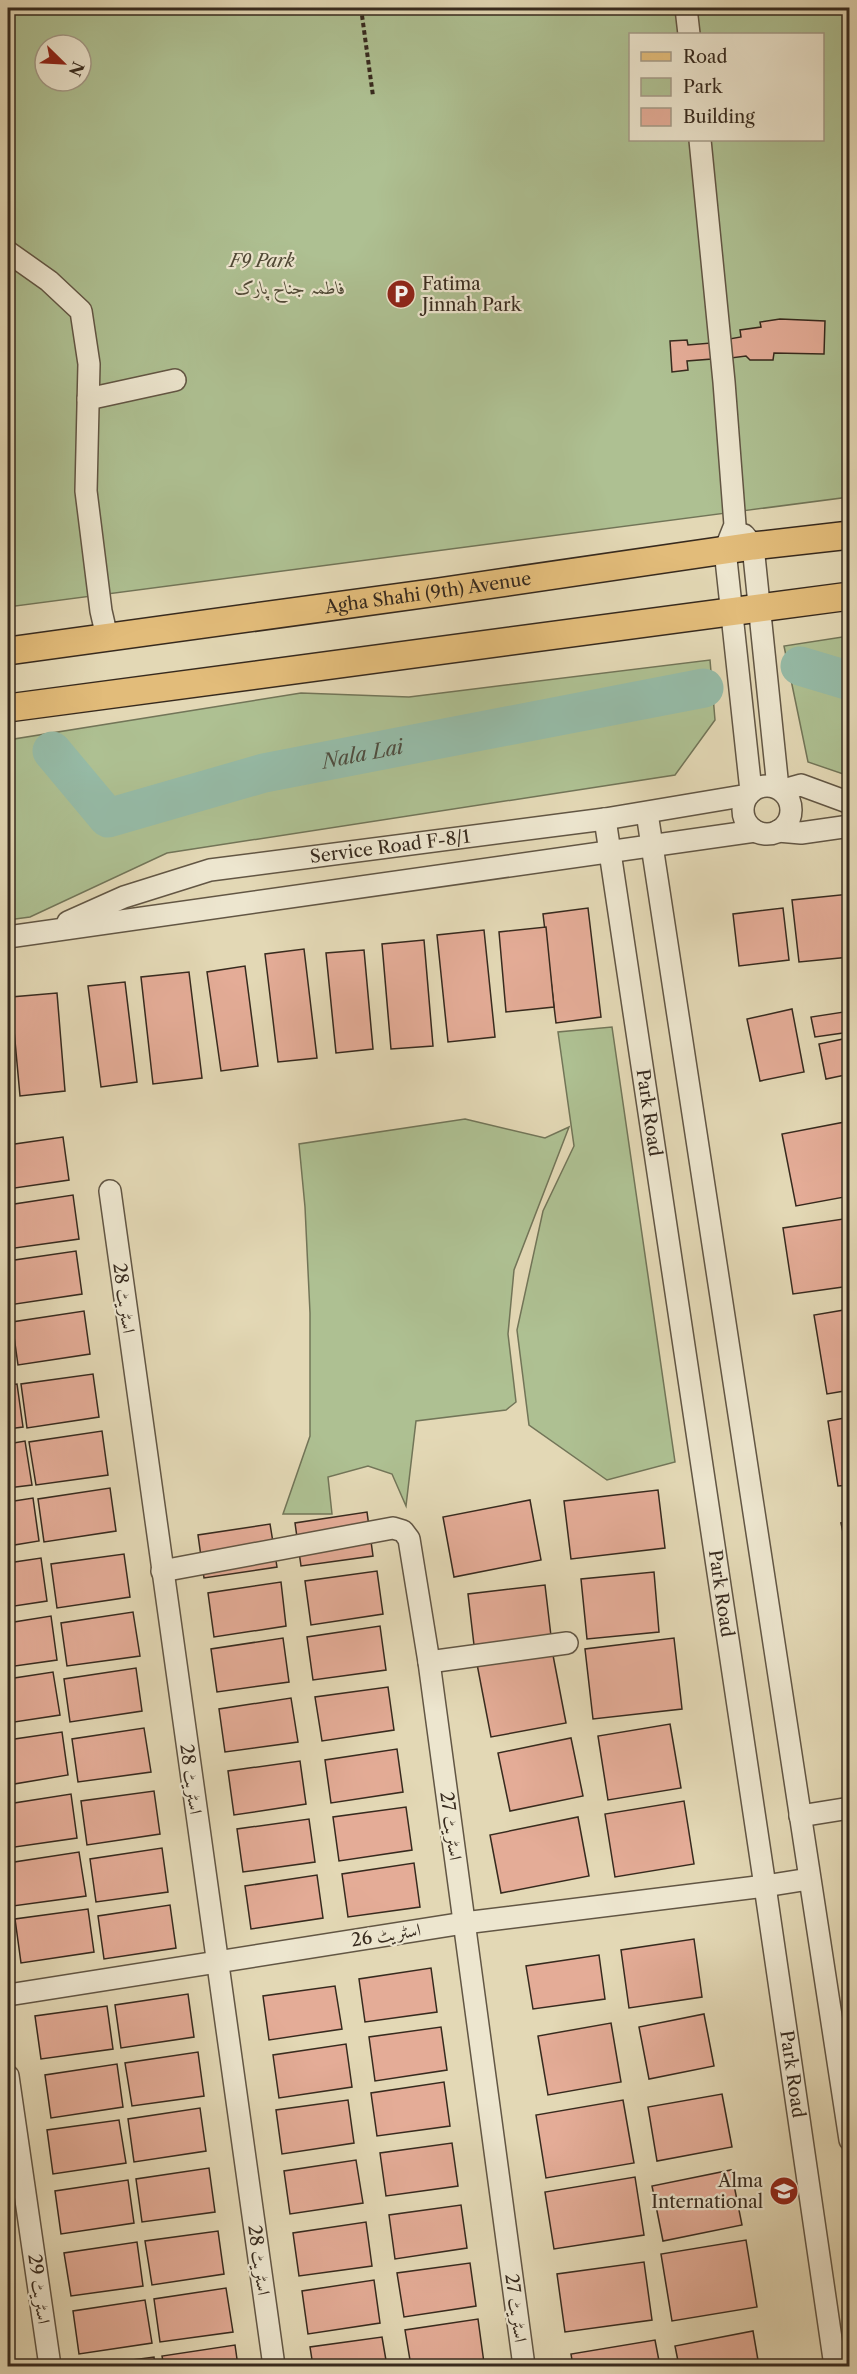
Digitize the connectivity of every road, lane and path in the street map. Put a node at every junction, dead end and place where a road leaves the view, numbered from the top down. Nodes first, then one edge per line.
1 (361, 8) edge
2 (686, 8) edge
3 (689, 33) edge
4 (373, 96) dead end
5 (700, 141) edge
6 (8, 252) edge
7 (175, 380) dead end
8 (88, 399) junction
9 (735, 525) junction
10 (849, 535) edge
11 (753, 546) junction
12 (725, 550) junction
13 (849, 596) edge
14 (760, 609) junction
15 (731, 613) junction
16 (107, 637) junction
17 (8, 651) edge
18 (8, 708) edge
19 (781, 789) junction
20 (749, 793) junction
21 (849, 803) edge
22 (647, 813) junction
23 (605, 819) junction
24 (849, 826) edge
25 (755, 831) junction
26 (778, 831) junction
27 (651, 845) junction
28 (611, 850) junction
29 (42, 933) junction
30 (8, 937) edge
31 (110, 1191) dead end
32 (162, 1570) junction
33 (567, 1643) dead end
34 (429, 1662) junction
35 (849, 1808) edge
36 (800, 1816) junction
37 (809, 1879) junction
38 (765, 1886) junction
39 (464, 1923) junction
40 (216, 1962) junction
41 (8, 1995) edge
42 (8, 2076) edge
43 (849, 2140) edge
44 (48, 2364) edge
45 (274, 2367) edge
46 (524, 2367) edge
47 (835, 2367) edge

1 - 4 path
2 - 3 street
5 - 9 street
6 - 8 street
7 - 8 street
8 - 16 street
9 - 11 street
9 - 12 street
10 - 11 main road, Agha Shahi (9th) Avenue
11 - 12 main road, Agha Shahi (9th) Avenue
11 - 14 street
12 - 15 street
12 - 16 main road, Agha Shahi (9th) Avenue
13 - 14 main road
14 - 15 main road
14 - 19 street
15 - 18 main road
15 - 20 street
16 - 17 main road, Agha Shahi (9th) Avenue
19 - 20 street
19 - 21 street
19 - 26 street
20 - 22 street, Service Road F-8/1
20 - 25 street
22 - 23 street, Service Road F-8/1
22 - 27 street
23 - 28 street, Park Road
23 - 29 street, Service Road F-8/1
24 - 26 street
25 - 26 street
25 - 27 street, Service Road F-8/1
27 - 28 street, Service Road F-8/1
27 - 36 street
28 - 29 street, Service Road F-8/1
28 - 38 street, Park Road
29 - 30 street, Service Road F-8/1
31 - 32 street, اسٹریٹ 28
32 - 34 street, اسٹریٹ 27
32 - 40 street, اسٹریٹ 28
33 - 34 street
34 - 39 street, اسٹریٹ 27
35 - 36 street
36 - 37 street
37 - 38 street, اسٹریٹ 26
37 - 43 street
38 - 39 street, اسٹریٹ 26
38 - 47 street, Park Road
39 - 40 street, اسٹریٹ 26
39 - 46 street, اسٹریٹ 27
40 - 41 street, اسٹریٹ 26
40 - 45 street, اسٹریٹ 28
42 - 44 street, اسٹریٹ 29

